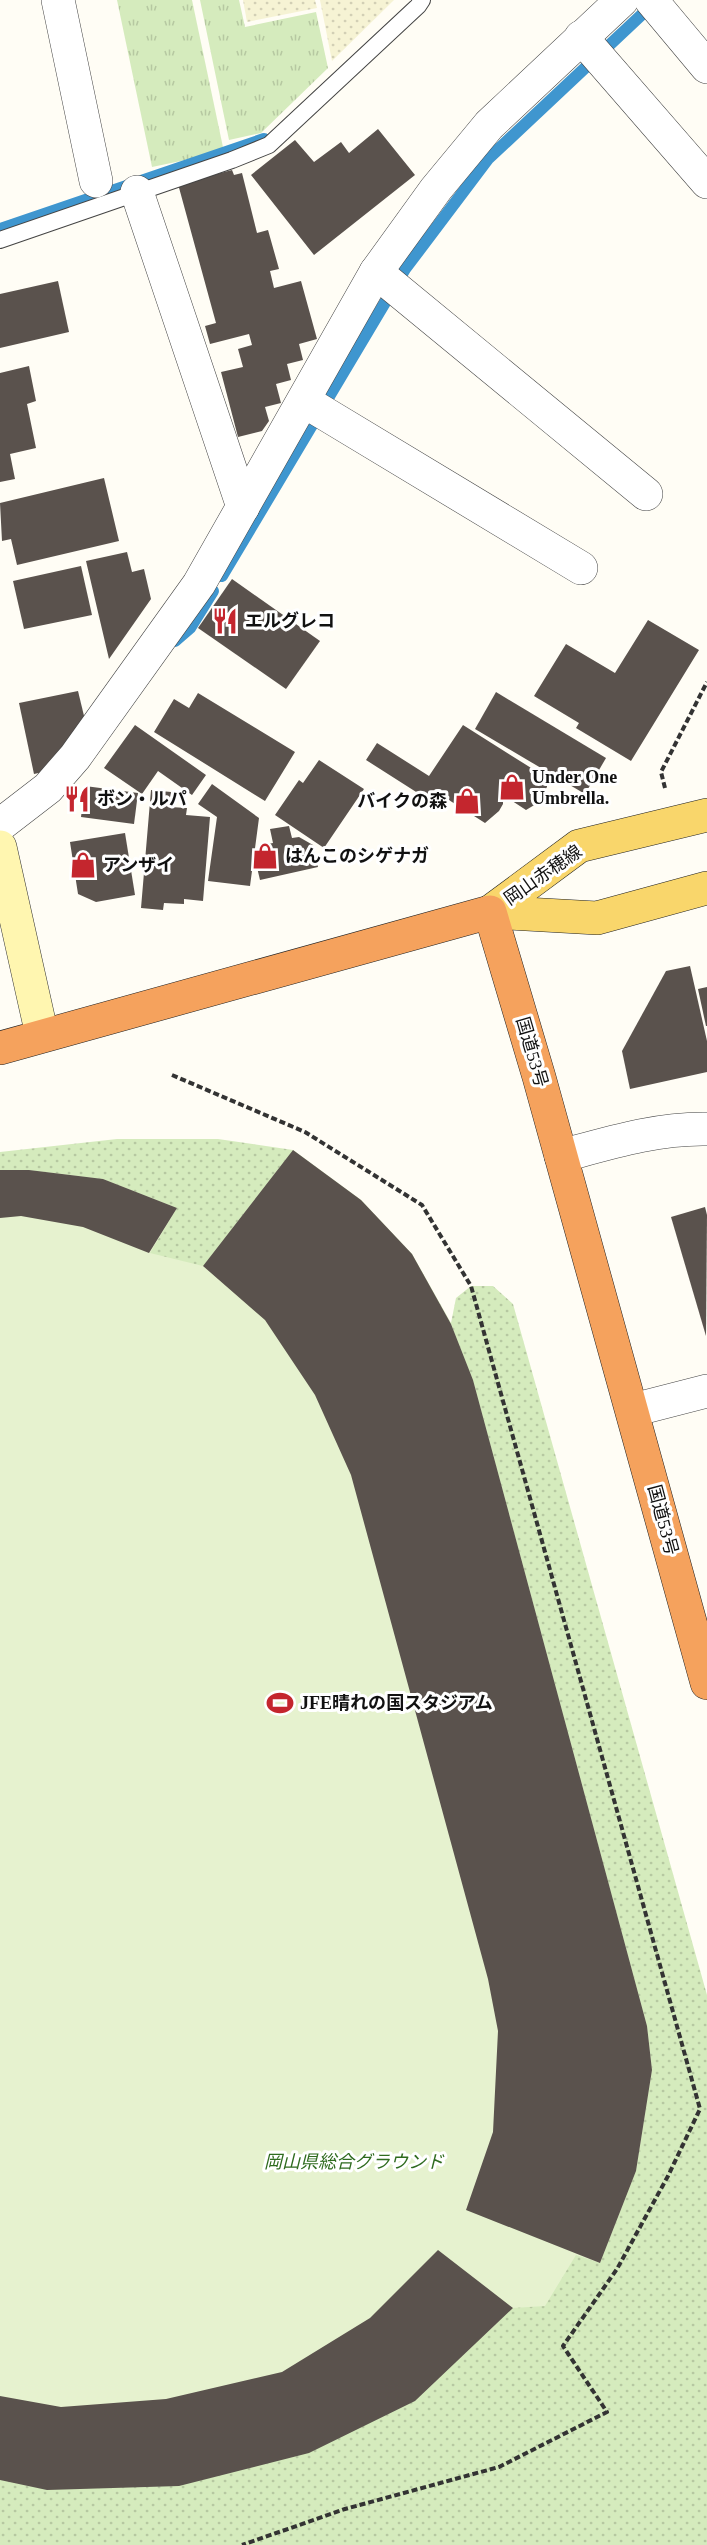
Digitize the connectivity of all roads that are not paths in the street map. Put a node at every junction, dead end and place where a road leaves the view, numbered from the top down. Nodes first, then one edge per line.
1 (58, 0) edge
2 (422, 0) edge
3 (622, 0) edge
4 (654, 4) edge
5 (592, 49) junction
6 (707, 67) edge
7 (96, 181) dead end
8 (707, 182) edge
9 (137, 192) junction
10 (0, 240) edge
11 (388, 282) junction
12 (315, 408) junction
13 (646, 494) dead end
14 (243, 507) junction
15 (580, 568) dead end
16 (707, 815) edge
17 (0, 825) edge
18 (0, 847) edge
19 (707, 888) edge
20 (490, 912) junction
21 (42, 1035) junction
22 (0, 1048) edge
23 (707, 1129) edge
24 (561, 1156) junction
25 (707, 1391) edge
26 (633, 1410) junction
27 (707, 1683) edge

1 - 7 street
2 - 9 lane
3 - 5 street
4 - 6 street
5 - 8 street
5 - 11 street
9 - 10 lane
9 - 14 street
11 - 12 street
11 - 13 street
12 - 14 street
12 - 15 street
14 - 17 street
16 - 20 main road, 岡山赤穂線
18 - 21 street
19 - 20 main road, 岡山赤穂線
20 - 21 highway
20 - 24 highway, 国道53号
21 - 22 highway
23 - 24 street
24 - 26 highway, 国道53号
25 - 26 street
26 - 27 highway, 国道53号

